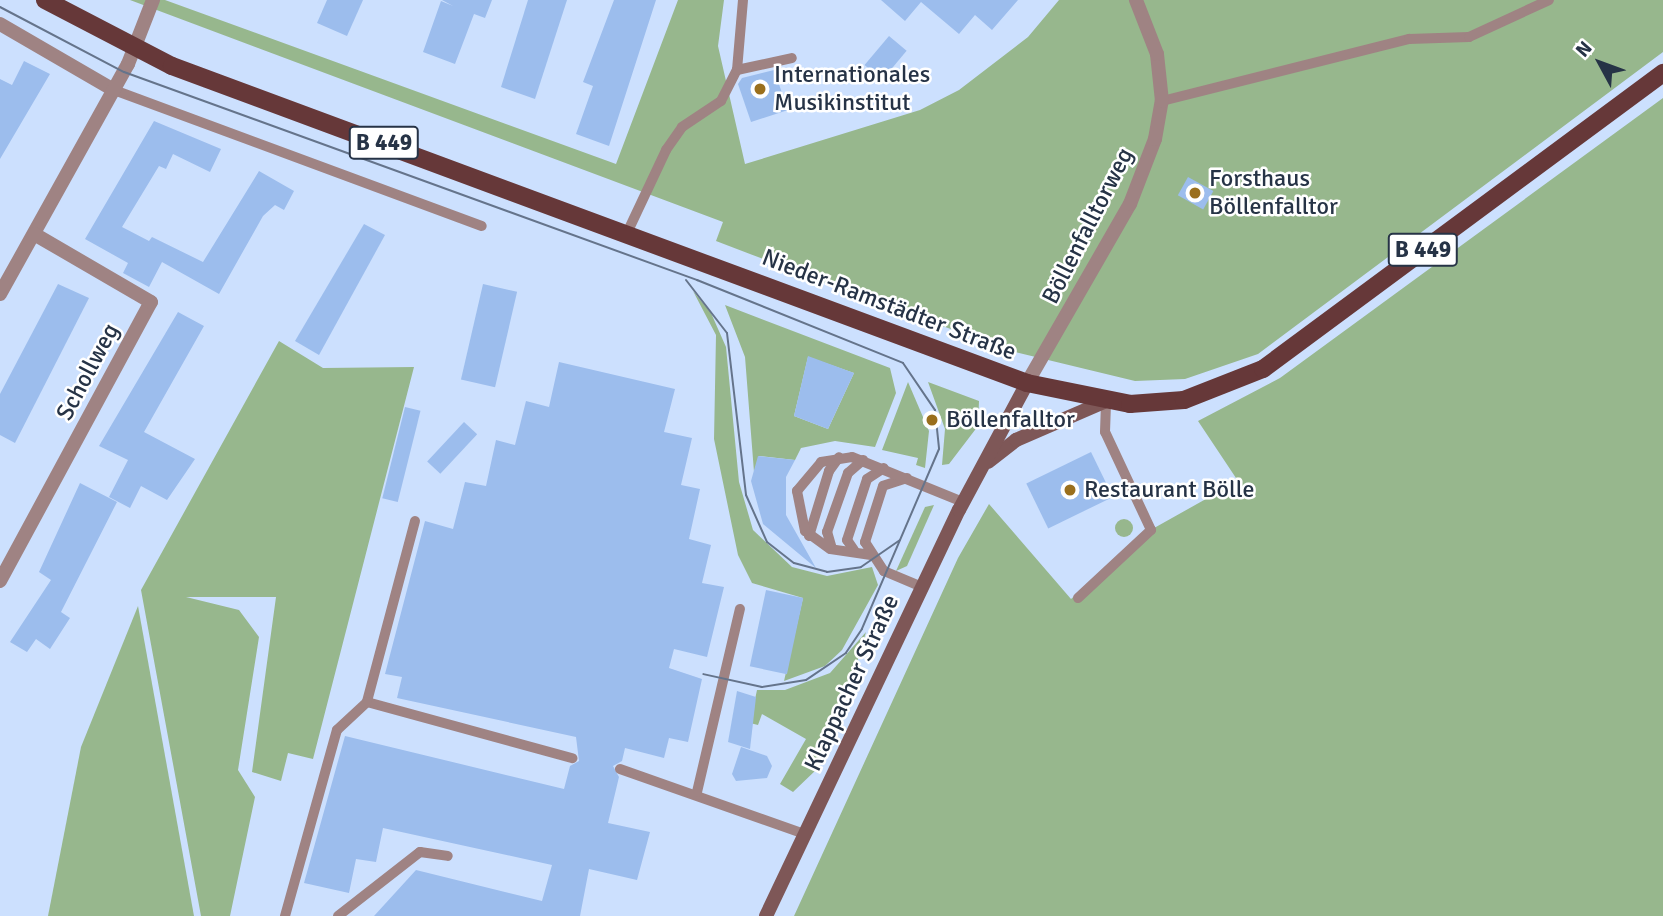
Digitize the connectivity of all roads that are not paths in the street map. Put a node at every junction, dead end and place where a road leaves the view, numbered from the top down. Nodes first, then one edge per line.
1 (45, 0) edge
2 (153, 0) edge
3 (743, 0) edge
4 (1136, 0) edge
5 (1549, 0) edge
6 (0, 24) edge
7 (130, 47) junction
8 (792, 58) dead end
9 (737, 70) junction
10 (1663, 73) edge
11 (114, 90) junction
12 (1162, 101) junction
13 (482, 226) dead end
14 (627, 233) junction
15 (34, 234) junction
16 (0, 294) edge
17 (1027, 383) junction
18 (1106, 401) junction
19 (839, 457) junction
20 (863, 460) junction
21 (884, 468) junction
22 (979, 470) junction
23 (907, 478) junction
24 (963, 502) junction
25 (415, 521) dead end
26 (809, 536) junction
27 (832, 549) junction
28 (854, 550) junction
29 (872, 555) junction
30 (0, 581) edge
31 (922, 587) junction
32 (1078, 598) dead end
33 (740, 609) dead end
34 (367, 702) junction
35 (572, 758) dead end
36 (620, 769) dead end
37 (697, 792) junction
38 (806, 834) junction
39 (448, 856) dead end
40 (285, 916) edge
41 (338, 916) edge
42 (766, 916) edge

1 - 7 main road, Nieder-Ramstädter Straße / B 449
2 - 7 street
3 - 9 lane
4 - 12 street, Böllenfalltorweg
5 - 12 lane
6 - 11 street
7 - 11 street
7 - 14 main road, Nieder-Ramstädter Straße / B 449
8 - 9 lane
9 - 14 lane
10 - 18 main road, Nieder-Ramstädter Straße / B 449
11 - 13 lane
11 - 15 street
12 - 17 street, Böllenfalltorweg
14 - 17 main road, Nieder-Ramstädter Straße / B 449
15 - 16 street
15 - 30 street, Schollweg
17 - 18 main road, Nieder-Ramstädter Straße / B 449
17 - 22 main road, Klappacher Straße
18 - 22 main road, Klappacher Straße
18 - 32 lane
19 - 20 lane
19 - 26 lane
19 - 26 lane
20 - 21 lane
20 - 27 lane
21 - 23 lane
21 - 28 lane
22 - 24 main road, Klappacher Straße
23 - 24 lane
23 - 29 lane
24 - 31 main road, Klappacher Straße
25 - 34 lane
26 - 27 lane
27 - 28 lane
28 - 29 lane
29 - 31 lane
31 - 38 main road, Klappacher Straße
33 - 37 lane
34 - 35 lane
34 - 40 lane
36 - 37 lane
37 - 38 lane
38 - 42 main road, Klappacher Straße
39 - 41 lane

